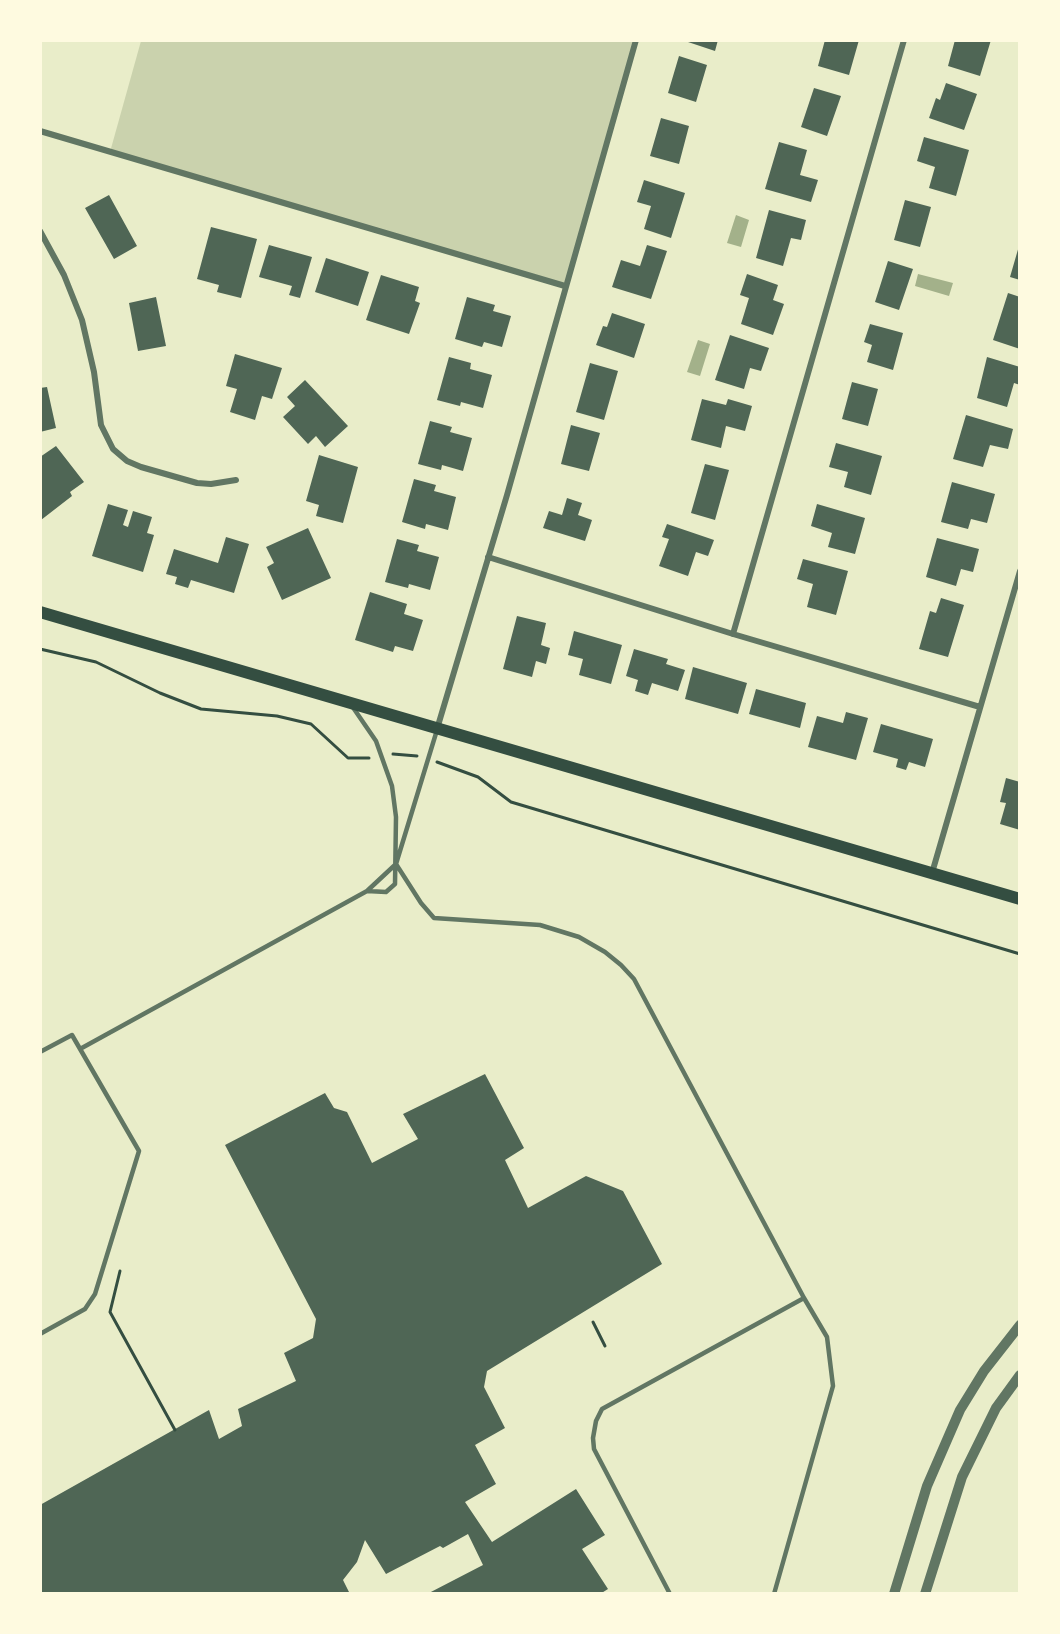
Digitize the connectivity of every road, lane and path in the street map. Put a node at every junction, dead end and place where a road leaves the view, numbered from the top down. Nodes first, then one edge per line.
1 (636, 40) edge
2 (903, 40) edge
3 (40, 131) edge
4 (40, 231) edge
5 (565, 286) junction
6 (236, 480) dead end
7 (488, 557) junction
8 (1020, 571) edge
9 (40, 612) edge
10 (733, 634) junction
11 (40, 649) edge
12 (351, 704) junction
13 (980, 707) junction
14 (437, 729) junction
15 (375, 756) dead end
16 (468, 773) dead end
17 (396, 864) junction
18 (931, 874) junction
19 (367, 891) junction
20 (1020, 899) edge
21 (1020, 954) edge
22 (80, 1049) junction
23 (40, 1052) edge
24 (120, 1271) dead end
25 (804, 1298) junction
26 (593, 1322) dead end
27 (1020, 1325) edge
28 (40, 1334) edge
29 (605, 1346) dead end
30 (1020, 1375) edge
31 (175, 1430) dead end
32 (670, 1593) edge
33 (774, 1593) edge
34 (894, 1593) edge
35 (925, 1593) edge

1 - 5 street
2 - 10 street
3 - 5 street
4 - 6 street
5 - 7 street
7 - 10 street
7 - 14 street
8 - 13 street
9 - 12 main road
10 - 13 street
11 - 15 path
12 - 14 main road
12 - 17 lane
13 - 18 street
14 - 17 lane
14 - 18 main road
16 - 21 path
17 - 19 lane
17 - 19 lane
17 - 25 lane
18 - 20 main road
19 - 22 lane
22 - 23 lane
22 - 28 lane
24 - 31 path
25 - 32 lane
25 - 33 lane
26 - 29 path
27 - 34 street
30 - 35 street

